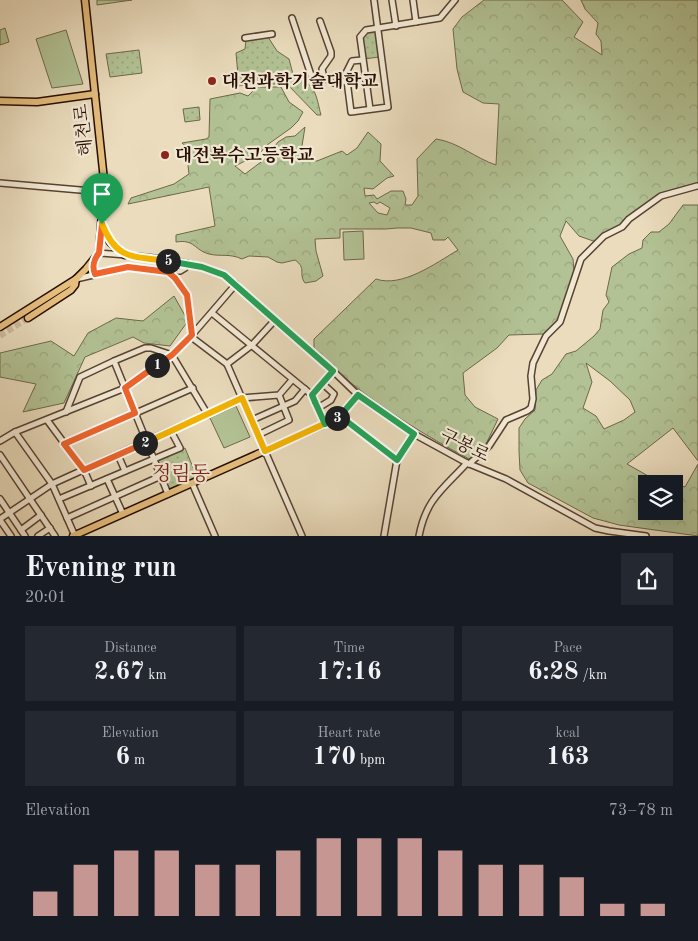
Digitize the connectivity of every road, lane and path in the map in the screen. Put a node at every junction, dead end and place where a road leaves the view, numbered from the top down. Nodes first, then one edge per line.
1 (84, 0) edge
2 (374, 0) edge
3 (392, 0) edge
4 (420, 0) edge
5 (454, 0) edge
6 (413, 1) edge
7 (292, 18) dead end
8 (320, 21) dead end
9 (416, 22) junction
10 (396, 26) junction
11 (378, 28) junction
12 (272, 34) dead end
13 (245, 38) dead end
14 (362, 60) junction
15 (324, 78) junction
16 (347, 81) junction
17 (95, 94) junction
18 (0, 101) edge
19 (370, 109) junction
20 (0, 183) edge
21 (697, 186) edge
22 (103, 192) junction
23 (102, 224) junction
24 (97, 254) junction
25 (125, 255) junction
26 (186, 263) junction
27 (164, 270) junction
28 (95, 274) junction
29 (76, 279) junction
30 (236, 284) junction
31 (212, 313) junction
32 (28, 318) tunnel mouth
33 (275, 320) junction
34 (2, 325) edge
35 (191, 336) junction
36 (252, 346) junction
37 (172, 355) junction
38 (114, 361) junction
39 (227, 364) junction
40 (333, 371) junction
41 (292, 380) junction
42 (322, 384) junction
43 (125, 388) junction
44 (193, 388) junction
45 (305, 389) junction
46 (279, 395) junction
47 (312, 395) junction
48 (358, 395) junction
49 (242, 398) junction
50 (284, 406) junction
51 (318, 408) junction
52 (66, 412) junction
53 (135, 413) junction
54 (208, 415) junction
55 (340, 416) junction
56 (47, 420) junction
57 (252, 420) junction
58 (325, 424) junction
59 (171, 431) junction
60 (15, 432) junction
61 (414, 434) junction
62 (258, 435) junction
63 (0, 441) edge
64 (147, 442) junction
65 (64, 444) junction
66 (265, 451) junction
67 (0, 455) edge
68 (118, 455) junction
69 (154, 460) junction
70 (397, 460) junction
71 (468, 464) junction
72 (84, 470) junction
73 (125, 471) junction
74 (161, 476) junction
75 (107, 479) junction
76 (52, 484) junction
77 (192, 484) junction
78 (91, 486) junction
79 (168, 494) junction
80 (115, 496) junction
81 (0, 499) edge
82 (30, 499) junction
83 (59, 499) junction
84 (9, 513) junction
85 (123, 514) junction
86 (41, 515) junction
87 (67, 518) junction
88 (0, 520) edge
89 (50, 528) junction
90 (21, 530) junction
91 (11, 536) edge
92 (25, 536) edge
93 (38, 536) edge
94 (55, 536) edge
95 (74, 536) edge
96 (215, 536) edge
97 (302, 536) edge
98 (384, 536) edge
99 (419, 536) edge
100 (646, 536) edge

1 - 17 main road, 혜천로
2 - 11 street
3 - 10 street
4 - 6 street
5 - 9 street
6 - 9 street
7 - 15 street
8 - 15 street
9 - 10 street
10 - 11 street
11 - 14 street
11 - 19 street
12 - 13 street
14 - 16 street
14 - 19 street
15 - 16 street
16 - 19 street
17 - 18 main road
17 - 22 main road, 혜천로
20 - 22 street
21 - 71 street
22 - 23 main road, 혜천로
23 - 24 main road, 혜천로
23 - 25 main road
24 - 25 street, 구봉로
24 - 28 street
24 - 29 main road
25 - 26 street, 구봉로
26 - 27 street
26 - 30 street, 구봉로
27 - 28 street
27 - 35 street
28 - 29 street
29 - 32 main road
29 - 34 main road
30 - 31 street
30 - 33 street, 구봉로
31 - 35 street
31 - 36 street
33 - 36 street
33 - 40 street, 구봉로
35 - 37 street
35 - 39 street
36 - 39 street
36 - 41 street
37 - 38 street
37 - 43 street
37 - 44 street
38 - 43 street
38 - 52 street
39 - 49 street
40 - 42 street
40 - 48 street, 구봉로
41 - 45 street
41 - 46 street
42 - 47 street
42 - 51 street
43 - 52 street
43 - 53 street
44 - 53 street
44 - 54 street
45 - 47 street
45 - 50 street
46 - 49 street
46 - 50 street
47 - 51 street
48 - 55 main road
48 - 61 street, 구봉로
49 - 54 street
49 - 57 street
50 - 57 street
50 - 62 street
51 - 58 street
52 - 56 street
53 - 64 street
53 - 65 street
54 - 59 street
55 - 58 main road
55 - 70 street
56 - 60 street
56 - 65 street
57 - 62 street
58 - 66 main road
59 - 64 street
59 - 69 street
60 - 63 street
60 - 76 street
61 - 70 street
61 - 71 street, 구봉로
62 - 66 street
64 - 68 street
64 - 69 street
65 - 72 street
66 - 77 main road
66 - 97 street
67 - 82 street
68 - 72 street
68 - 73 street
69 - 73 street
69 - 74 street
70 - 98 street
71 - 99 street
71 - 100 street, 구봉로
72 - 76 street
72 - 78 street
73 - 75 street
74 - 79 street
74 - 80 street
75 - 78 street
75 - 80 street
76 - 82 street
76 - 83 street
77 - 79 main road
77 - 96 street
78 - 83 street
79 - 85 main road
80 - 85 street
80 - 87 street
81 - 84 street
82 - 84 street
82 - 86 street
83 - 87 street
84 - 88 street
84 - 90 street
85 - 95 main road
86 - 89 street
86 - 90 street
87 - 95 street
88 - 91 street
89 - 93 street
89 - 94 street
90 - 92 street

